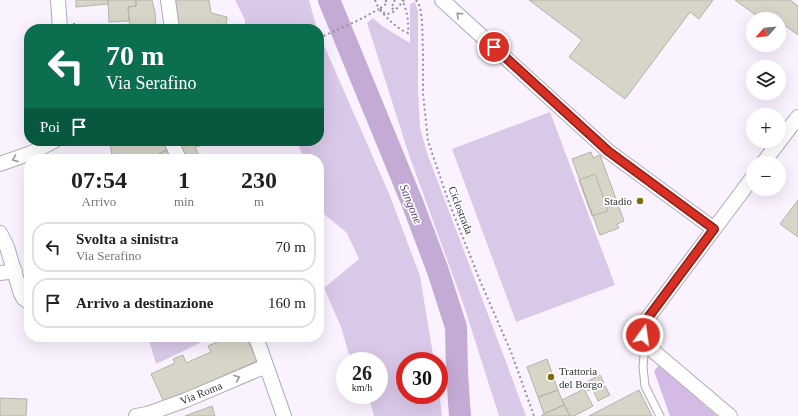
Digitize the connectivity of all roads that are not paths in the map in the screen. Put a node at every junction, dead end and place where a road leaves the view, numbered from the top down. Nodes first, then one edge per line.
1 (58, 0) edge
2 (168, 0) edge
3 (442, 0) edge
4 (60, 24) edge
5 (171, 24) edge
6 (798, 117) edge
7 (44, 146) edge
8 (28, 154) edge
9 (24, 155) edge
10 (768, 156) edge
11 (0, 164) edge
12 (746, 186) edge
13 (714, 229) junction
14 (0, 232) edge
15 (15, 271) junction
16 (0, 274) edge
17 (24, 299) edge
18 (258, 342) edge
19 (646, 344) junction
20 (266, 366) junction
21 (136, 416) edge
22 (284, 416) edge
23 (660, 416) edge
24 (730, 416) edge

1 - 4 street
2 - 5 street
13 -> 3 street
6 - 10 street
7 -> 8 street
9 -> 11 street
12 - 13 street
13 - 19 street
14 - 15 street
15 - 16 street
15 - 17 street
18 - 20 street
19 - 23 lane
19 - 24 street
21 -> 20 street, Via Roma
20 - 22 street

